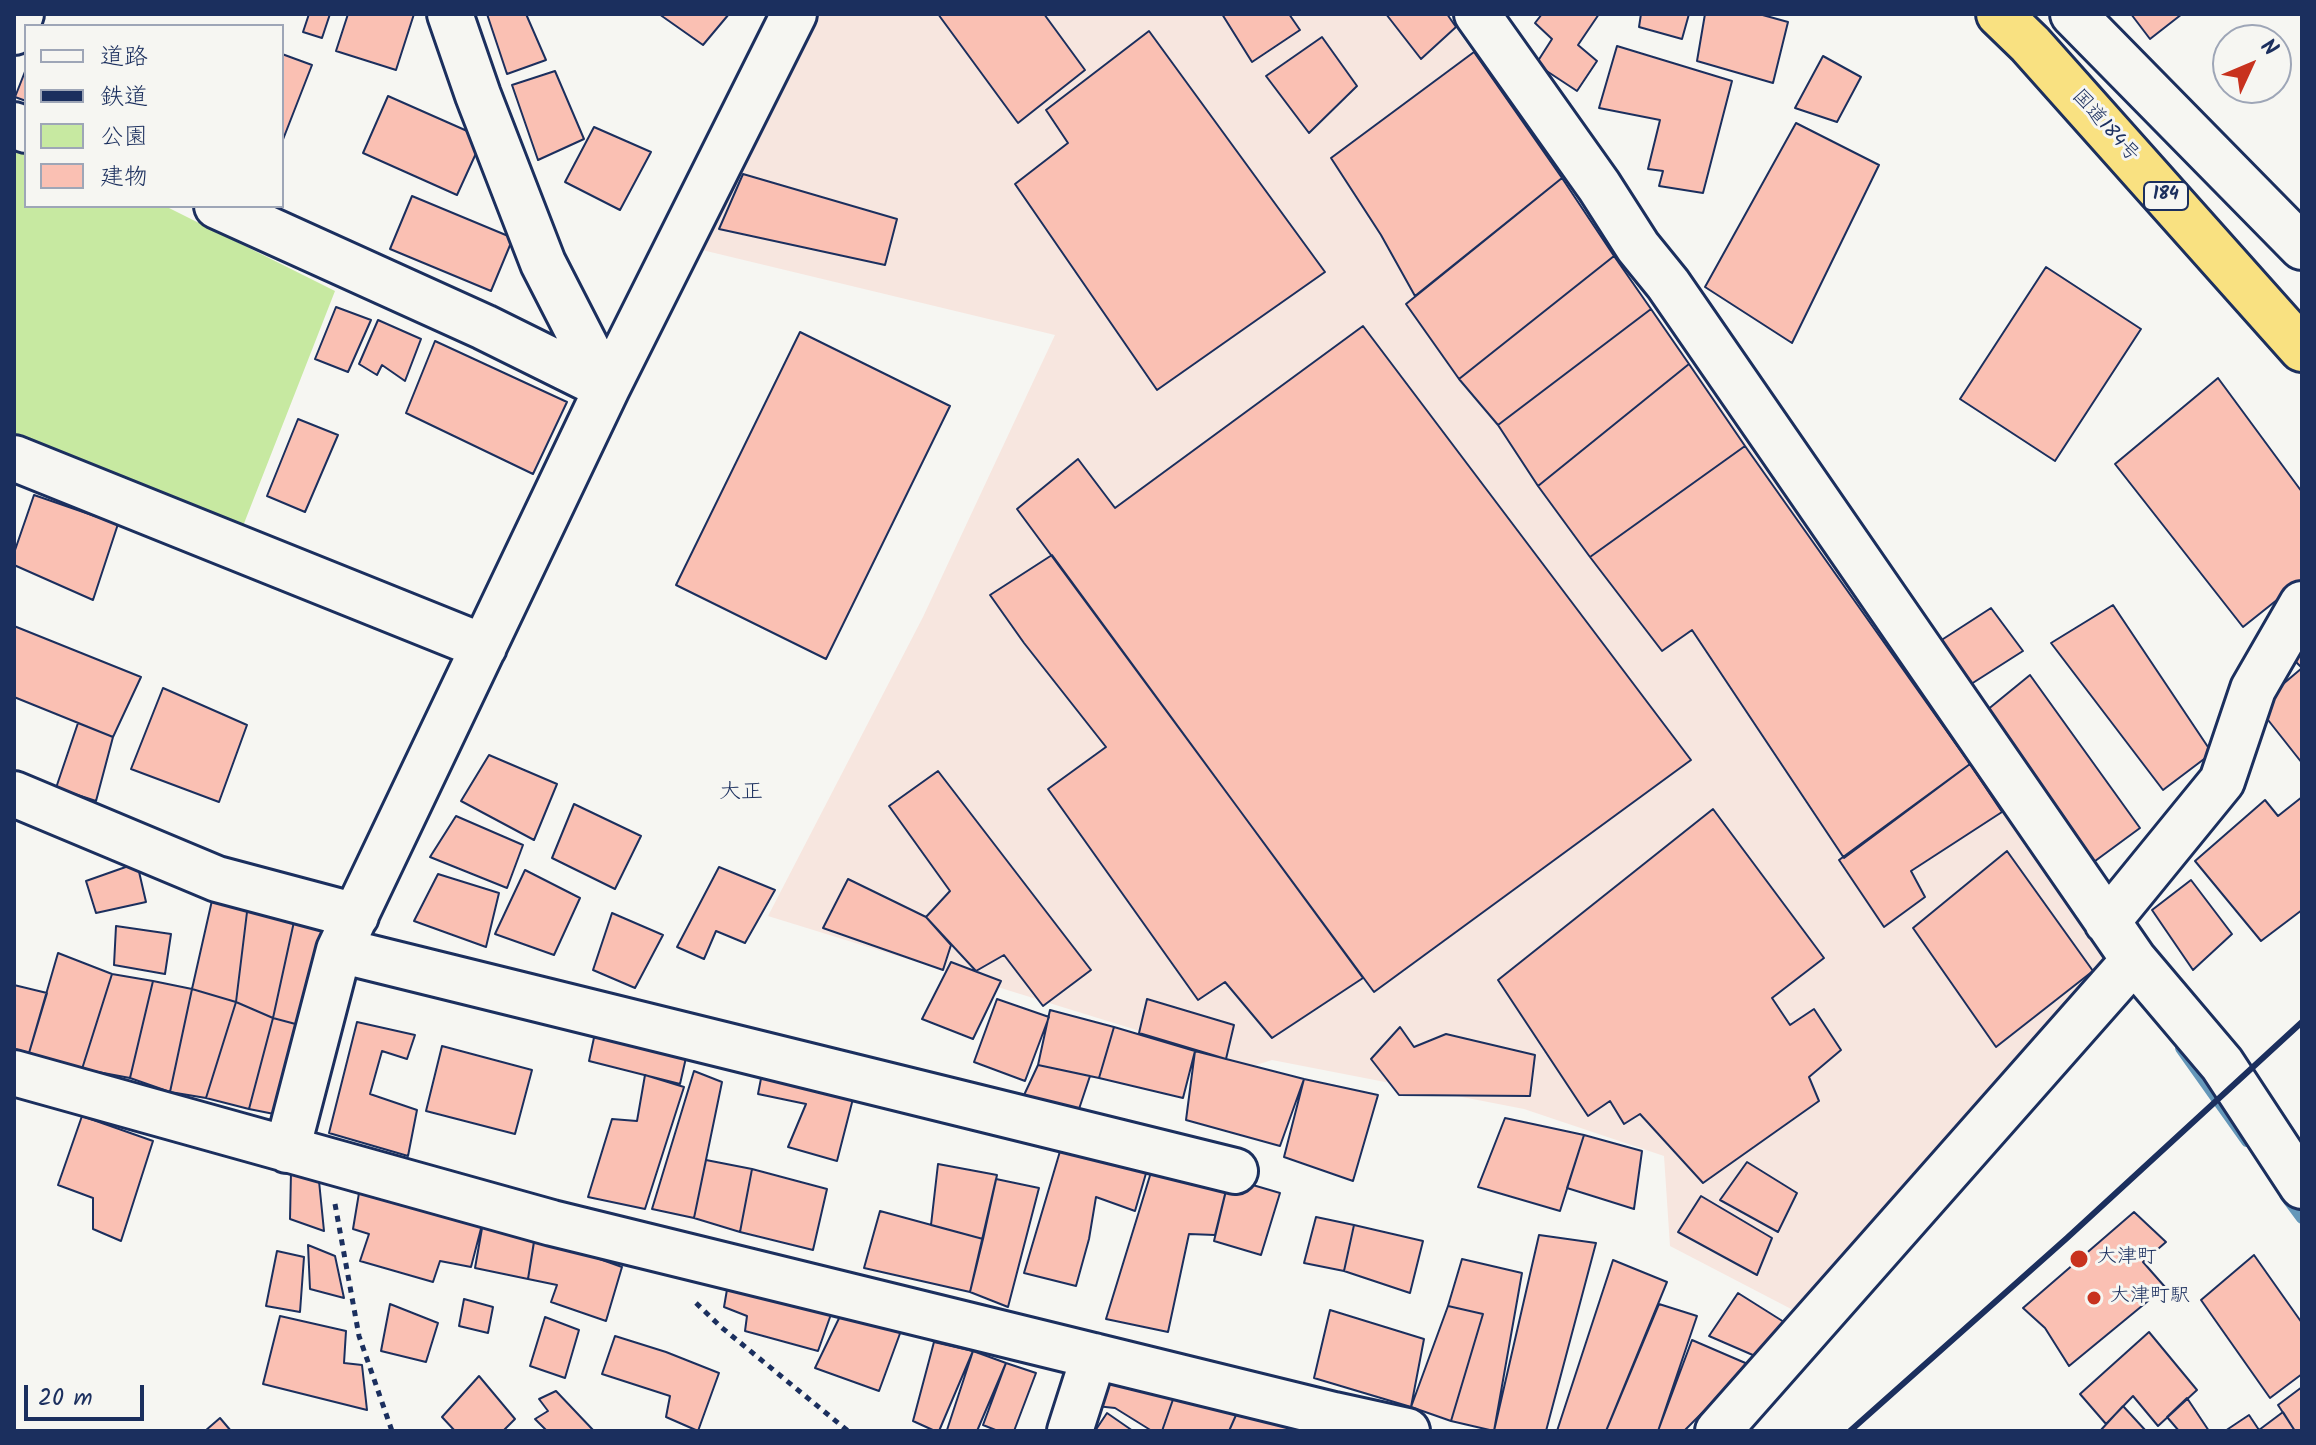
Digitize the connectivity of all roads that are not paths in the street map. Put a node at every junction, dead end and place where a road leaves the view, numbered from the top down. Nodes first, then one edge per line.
1 (21, 14) edge
2 (450, 14) edge
3 (794, 14) edge
4 (1477, 14) edge
5 (1999, 14) edge
6 (2073, 14) edge
7 (14, 32) edge
8 (221, 208) edge
9 (2302, 247) edge
10 (2302, 349) edge
11 (607, 388) junction
12 (14, 458) edge
13 (2302, 604) edge
14 (484, 647) junction
15 (14, 794) edge
16 (2107, 922) junction
17 (348, 933) junction
18 (2134, 960) junction
19 (14, 1073) edge
20 (307, 1155) junction
21 (1235, 1171) dead end
22 (2302, 1186) edge
23 (1094, 1356) junction
24 (1070, 1431) edge
25 (1407, 1431) edge
26 (1718, 1431) edge

1 - 7 street
2 - 11 street
3 - 11 street
4 - 16 street
5 - 10 highway, 国道184号 / 184
6 - 9 street
8 - 11 street
11 - 14 street
12 - 14 street
13 - 16 street
14 - 17 street
15 - 17 street
16 - 18 street
17 - 20 street
17 - 21 street
18 - 22 street
18 - 26 street
19 - 20 street
20 - 23 street
23 - 24 street
23 - 25 street

